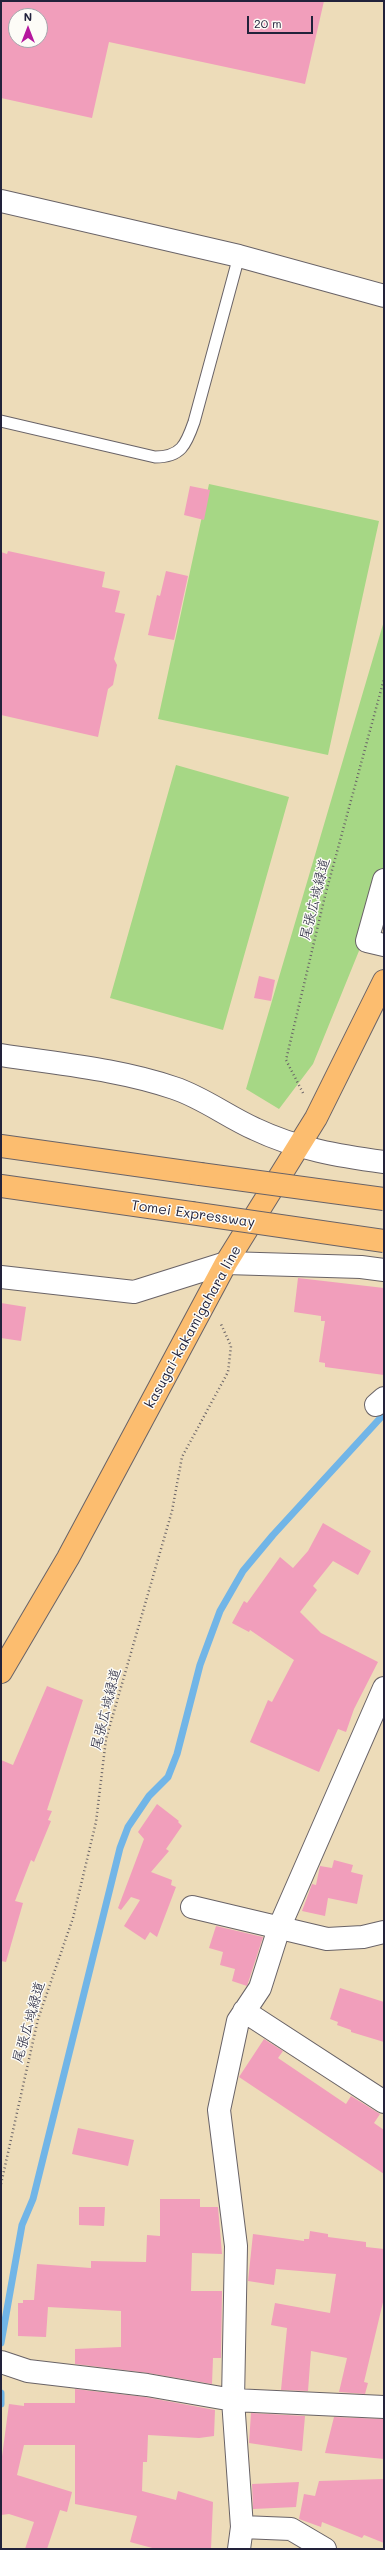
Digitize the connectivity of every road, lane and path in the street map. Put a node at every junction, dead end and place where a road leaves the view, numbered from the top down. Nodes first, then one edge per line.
1 (1, 201) edge
2 (239, 256) junction
3 (384, 296) edge
4 (1, 421) edge
5 (384, 679) edge
6 (384, 880) edge
7 (384, 945) edge
8 (384, 981) edge
9 (1, 1055) edge
10 (316, 1118) junction
11 (1, 1146) edge
12 (299, 1147) junction
13 (384, 1162) edge
14 (1, 1186) edge
15 (384, 1199) edge
16 (384, 1241) edge
17 (226, 1263) junction
18 (384, 1270) edge
19 (1, 1277) edge
20 (208, 1297) junction
21 (1, 1672) edge
22 (384, 1688) edge
23 (378, 1722) edge
24 (192, 1907) dead end
25 (279, 1928) junction
26 (384, 1932) edge
27 (244, 2011) junction
28 (384, 2102) edge
29 (1, 2184) edge
30 (1, 2362) edge
31 (233, 2400) junction
32 (384, 2407) edge
33 (242, 2526) junction
34 (239, 2549) edge
35 (325, 2549) edge

1 - 2 street
2 - 3 street
2 - 4 lane
5 - 10 path, 尾張広域緑道
6 - 7 street
8 - 10 main road, kasugai-kakamigahara line
9 - 12 street
10 - 12 main road, kasugai-kakamigahara line
11 - 15 main road, bridge
12 - 13 street
12 - 17 main road, kasugai-kakamigahara line
14 - 16 main road, Tomei Expressway, bridge
17 - 18 street
17 - 19 street
17 - 20 main road, kasugai-kakamigahara line
20 - 21 main road, kasugai-kakamigahara line
20 - 29 path, 尾張広域緑道
22 - 23 street
23 - 25 street
24 - 25 street
25 - 26 street
25 - 27 street
27 - 28 street
27 - 31 street
30 - 31 street
31 - 32 street
31 - 33 street
33 - 34 street
33 - 35 street

